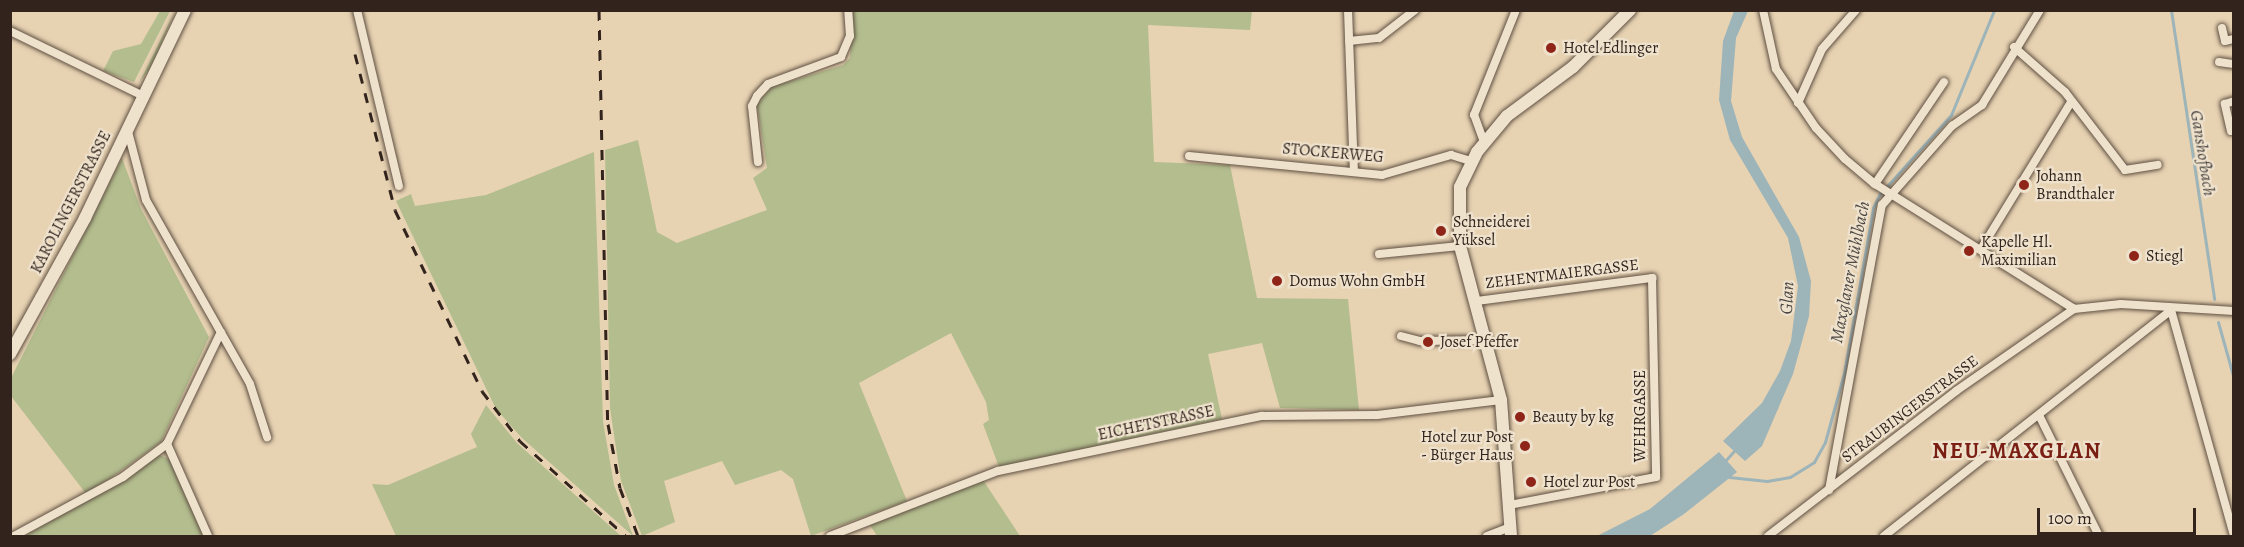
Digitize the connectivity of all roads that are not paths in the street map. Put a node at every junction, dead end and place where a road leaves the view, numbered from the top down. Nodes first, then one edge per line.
1 (185, 10) edge
2 (357, 10) edge
3 (848, 10) edge
4 (1348, 10) edge
5 (1415, 10) edge
6 (1516, 10) edge
7 (1630, 10) edge
8 (1763, 10) edge
9 (1856, 10) edge
10 (2040, 10) edge
11 (2222, 28) dead end
12 (10, 31) edge
13 (2234, 39) edge
14 (1349, 41) junction
15 (2014, 46) junction
16 (2219, 62) dead end
17 (2234, 64) edge
18 (1944, 82) dead end
19 (143, 96) junction
20 (2234, 101) edge
21 (2071, 102) junction
22 (1798, 103) junction
23 (127, 128) junction
24 (2231, 131) dead end
25 (1484, 142) junction
26 (1189, 156) dead end
27 (1471, 161) junction
28 (758, 162) dead end
29 (2158, 165) dead end
30 (1354, 172) junction
31 (399, 186) dead end
32 (1883, 189) junction
33 (1460, 246) junction
34 (1981, 249) junction
35 (1379, 254) dead end
36 (1652, 278) joint
37 (1477, 301) junction
38 (2074, 309) junction
39 (2172, 310) junction
40 (2234, 311) edge
41 (221, 332) junction
42 (1401, 336) dead end
43 (1489, 340) junction
44 (10, 354) edge
45 (1501, 400) junction
46 (2039, 415) junction
47 (267, 437) dead end
48 (167, 444) junction
49 (1828, 490) junction
50 (1509, 506) junction
51 (1511, 532) edge
52 (2234, 535) edge
53 (1886, 536) edge
54 (14, 537) edge
55 (208, 537) edge
56 (830, 537) edge
57 (1488, 537) edge
58 (1768, 537) edge
59 (2099, 537) edge

1 - 19 street, KAROLINGERSTRASSE
2 - 31 street
3 - 28 street
4 - 14 street
5 - 14 street
6 - 25 street
7 - 25 street
8 - 22 street
9 - 22 street
10 - 15 street
11 - 13 street
12 - 19 street
14 - 30 street
15 - 21 street
15 - 32 street
16 - 17 street
18 - 32 street
19 - 23 street, KAROLINGERSTRASSE
20 - 24 street
21 - 29 street
21 - 34 street
22 - 32 street
23 - 41 street, KAROLINGERSTRASSE
23 - 44 street, KAROLINGERSTRASSE
25 - 27 street
26 - 30 street, STOCKERWEG
27 - 30 street, STOCKERWEG
27 - 33 street
32 - 34 street
32 - 49 street
33 - 35 street
33 - 37 street
34 - 38 street
36 - 37 street, ZEHENTMAIERGASSE
36 - 50 street, WEHRGASSE
37 - 43 street
38 - 39 street
38 - 49 street, STRAUBINGERSTRASSE
39 - 40 street
39 - 46 street
39 - 52 street
41 - 47 street, KAROLINGERSTRASSE
41 - 48 street
42 - 43 street
43 - 45 street
45 - 50 street
45 - 56 street, EICHETSTRASSE
46 - 53 street
46 - 59 street
48 - 54 street
48 - 55 street
49 - 58 street, STRAUBINGERSTRASSE
50 - 51 street
51 - 57 street

